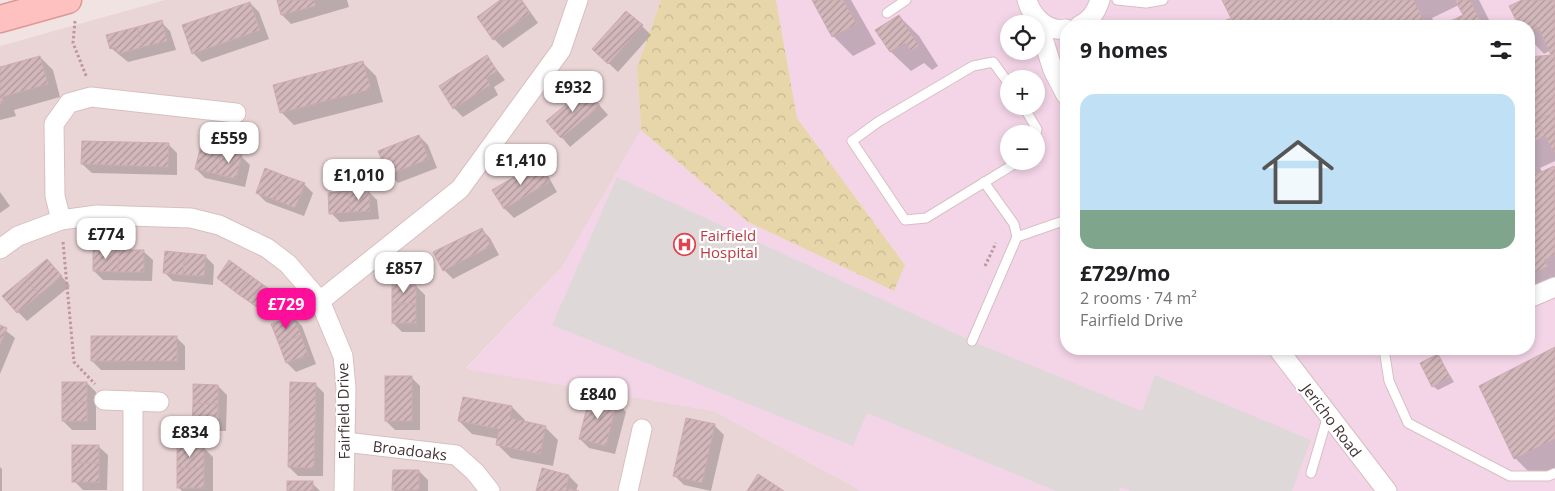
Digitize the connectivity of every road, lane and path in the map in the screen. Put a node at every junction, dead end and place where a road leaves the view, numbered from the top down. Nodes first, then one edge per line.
1 (578, 0) edge
2 (906, 0) edge
3 (1100, 0) edge
4 (1117, 0) edge
5 (1162, 0) edge
6 (1027, 7) edge
7 (71, 9) edge
8 (887, 13) dead end
9 (0, 19) edge
10 (1088, 20) edge
11 (1060, 28) edge
12 (1000, 71) edge
13 (1060, 83) edge
14 (88, 98) junction
15 (236, 113) dead end
16 (1004, 170) edge
17 (984, 182) junction
18 (61, 220) junction
19 (1060, 222) edge
20 (1017, 236) junction
21 (0, 249) edge
22 (1555, 287) edge
23 (1535, 295) edge
24 (320, 301) junction
25 (972, 341) dead end
26 (1283, 355) edge
27 (1385, 355) edge
28 (104, 400) joint
29 (133, 401) junction
30 (159, 402) dead end
31 (1328, 414) junction
32 (642, 428) dead end
33 (345, 442) junction
34 (1311, 473) dead end
35 (1555, 473) edge
36 (133, 491) edge
37 (344, 491) edge
38 (490, 491) edge
39 (628, 491) edge
40 (1387, 491) edge

1 - 24 street
2 - 8 lane
3 - 10 street
4 - 5 lane
6 - 11 street
6 - 13 street
7 - 9 main road
7 - 14 path
12 - 17 lane
14 - 15 street
14 - 18 street
16 - 17 lane
17 - 20 lane
18 - 21 street, Fairfield Drive
18 - 24 street, Fairfield Drive
18 - 28 path
19 - 20 lane
20 - 25 lane
22 - 23 street
24 - 33 street, Fairfield Drive
26 - 31 street, Jericho Road
27 - 35 lane
28 - 29 street
29 - 30 street
29 - 36 street
31 - 34 lane
31 - 40 street, Jericho Road
32 - 39 street
33 - 37 street, Fairfield Drive
33 - 38 street, Broadoaks

